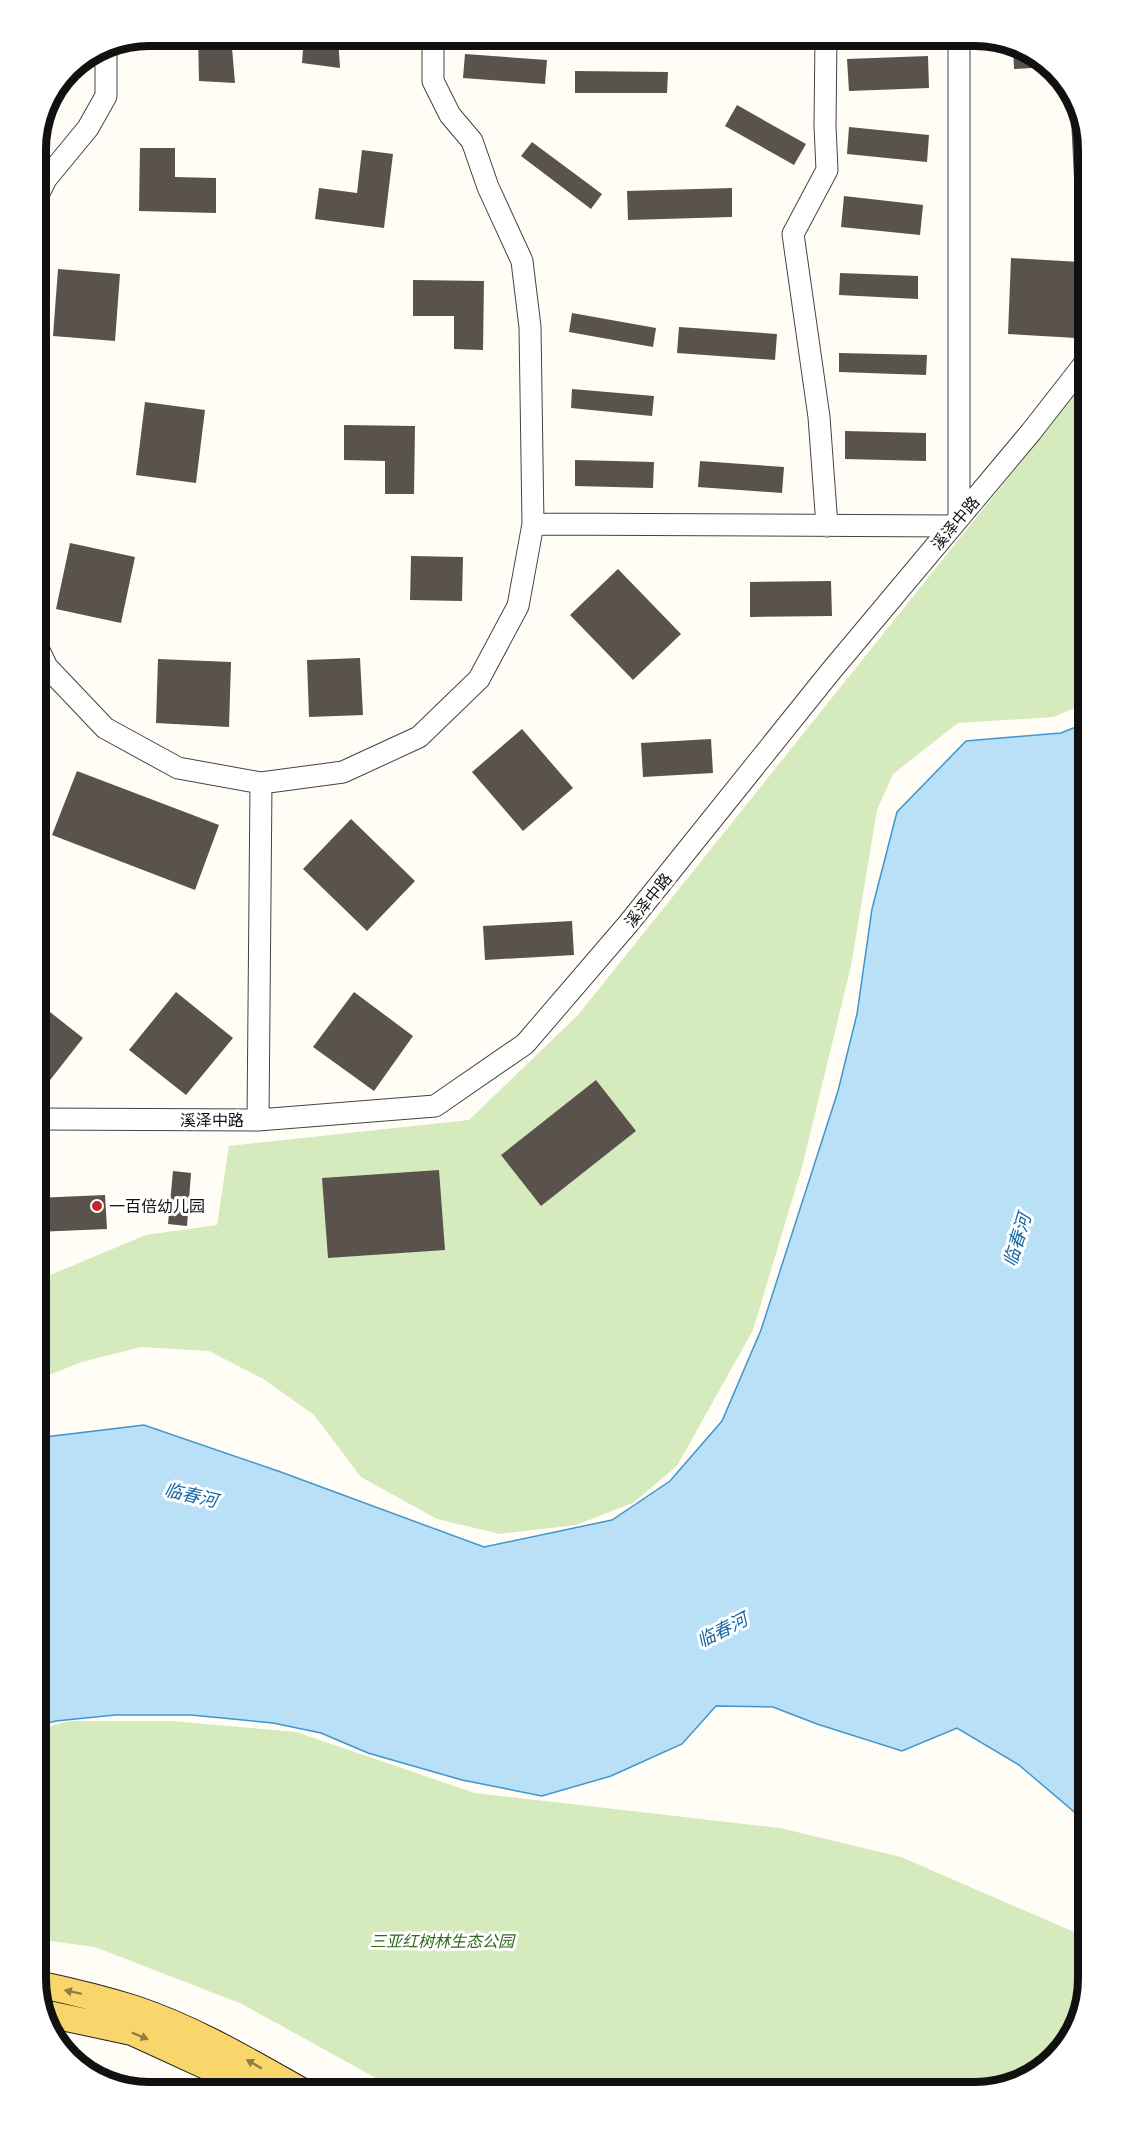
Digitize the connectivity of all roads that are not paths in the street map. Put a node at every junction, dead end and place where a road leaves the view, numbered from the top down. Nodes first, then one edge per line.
1 (434, 46) edge
2 (826, 47) edge
3 (959, 47) edge
4 (106, 56) edge
5 (47, 178) edge
6 (1078, 372) edge
7 (956, 522) junction
8 (533, 524) junction
9 (827, 526) junction
10 (47, 666) edge
11 (261, 783) junction
12 (46, 1119) edge
13 (258, 1120) junction
14 (47, 1986) edge
15 (53, 2015) edge
16 (241, 2082) edge
17 (286, 2082) edge

1 - 8 street
2 - 9 street
3 - 7 street
4 - 5 street
6 - 7 street, 溪泽中路
7 - 9 street
7 - 13 street, 溪泽中路
8 - 9 street
8 - 11 street
10 - 11 street
11 - 13 street
12 - 13 street, 溪泽中路
17 -> 14 main road
15 -> 16 main road

